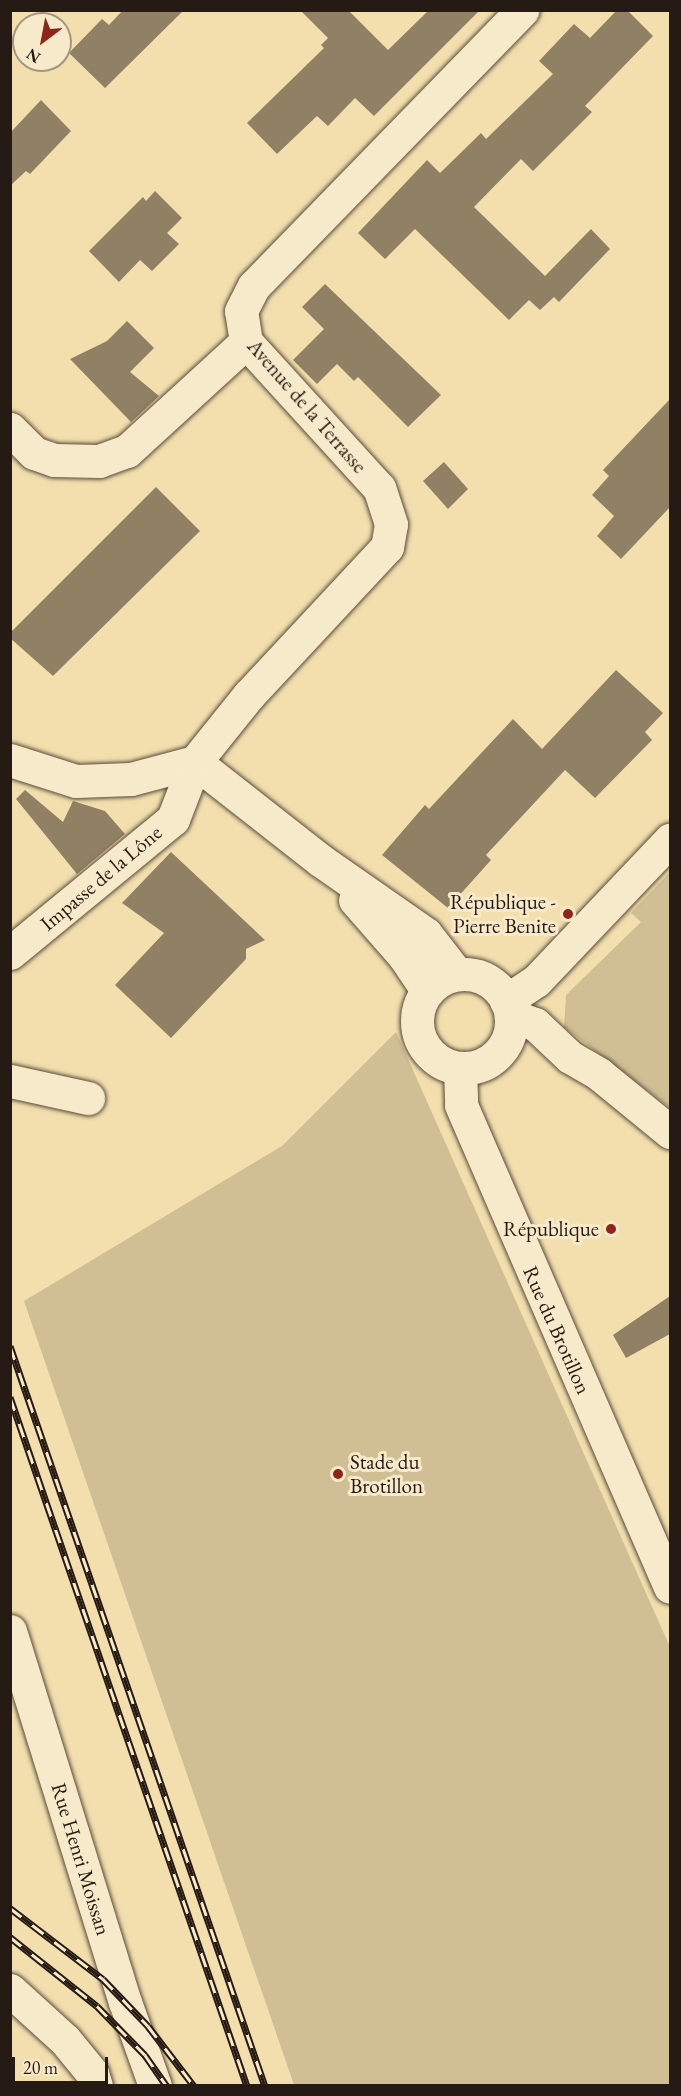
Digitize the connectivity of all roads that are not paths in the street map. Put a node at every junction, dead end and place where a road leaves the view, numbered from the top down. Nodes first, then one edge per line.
1 (522, 10) edge
2 (246, 342) junction
3 (10, 429) edge
4 (10, 760) edge
5 (195, 762) junction
6 (670, 840) edge
7 (320, 860) junction
8 (10, 953) edge
9 (457, 974) junction
10 (427, 990) junction
11 (509, 1008) junction
12 (460, 1069) junction
13 (10, 1081) edge
14 (88, 1098) dead end
15 (670, 1132) edge
16 (670, 1587) edge
17 (10, 1631) edge
18 (10, 1990) edge
19 (96, 2085) edge
20 (155, 2085) edge

1 - 2 street, Avenue de la Terrasse
2 - 3 street
2 - 5 street, Avenue de la Terrasse
4 - 5 street
5 - 7 street
5 - 8 street, Impasse de la Lône
6 - 11 street
7 - 9 street
7 - 10 street
9 - 10 street
9 - 11 street
10 - 12 street
11 - 12 street
11 - 15 street
12 - 16 street, Rue du Brotillon
13 - 14 street
17 - 20 street, Rue Henri Moissan
18 - 19 street

